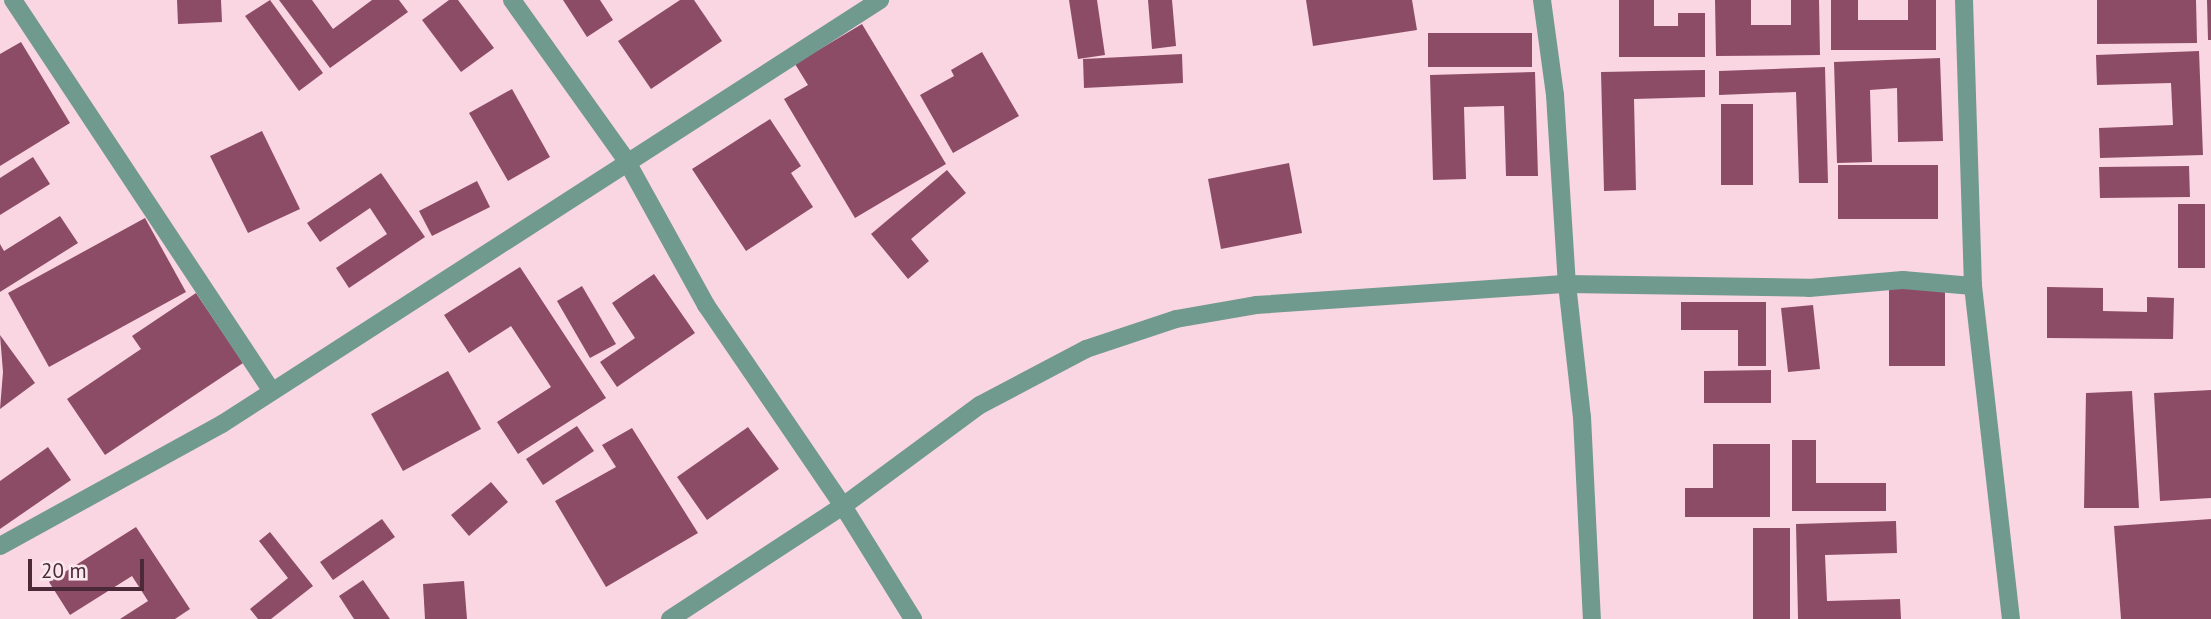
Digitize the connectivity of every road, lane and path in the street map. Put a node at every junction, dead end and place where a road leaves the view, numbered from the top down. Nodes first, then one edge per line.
1 (6, 0) edge
2 (13, 0) edge
3 (512, 0) edge
4 (880, 0) edge
5 (1542, 0) edge
6 (1964, 0) edge
7 (0, 5) edge
8 (626, 160) junction
9 (1567, 284) junction
10 (1973, 286) junction
11 (272, 391) junction
12 (844, 506) junction
13 (0, 546) edge
14 (670, 619) edge
15 (913, 619) edge
16 (1592, 619) edge
17 (2011, 619) edge

1 - 7 street
2 - 11 street
3 - 8 street
4 - 8 street
5 - 9 street
6 - 10 street
8 - 11 street
8 - 12 street
9 - 10 street
9 - 12 street
9 - 16 street
10 - 17 street
11 - 13 street
12 - 14 street
12 - 15 street

